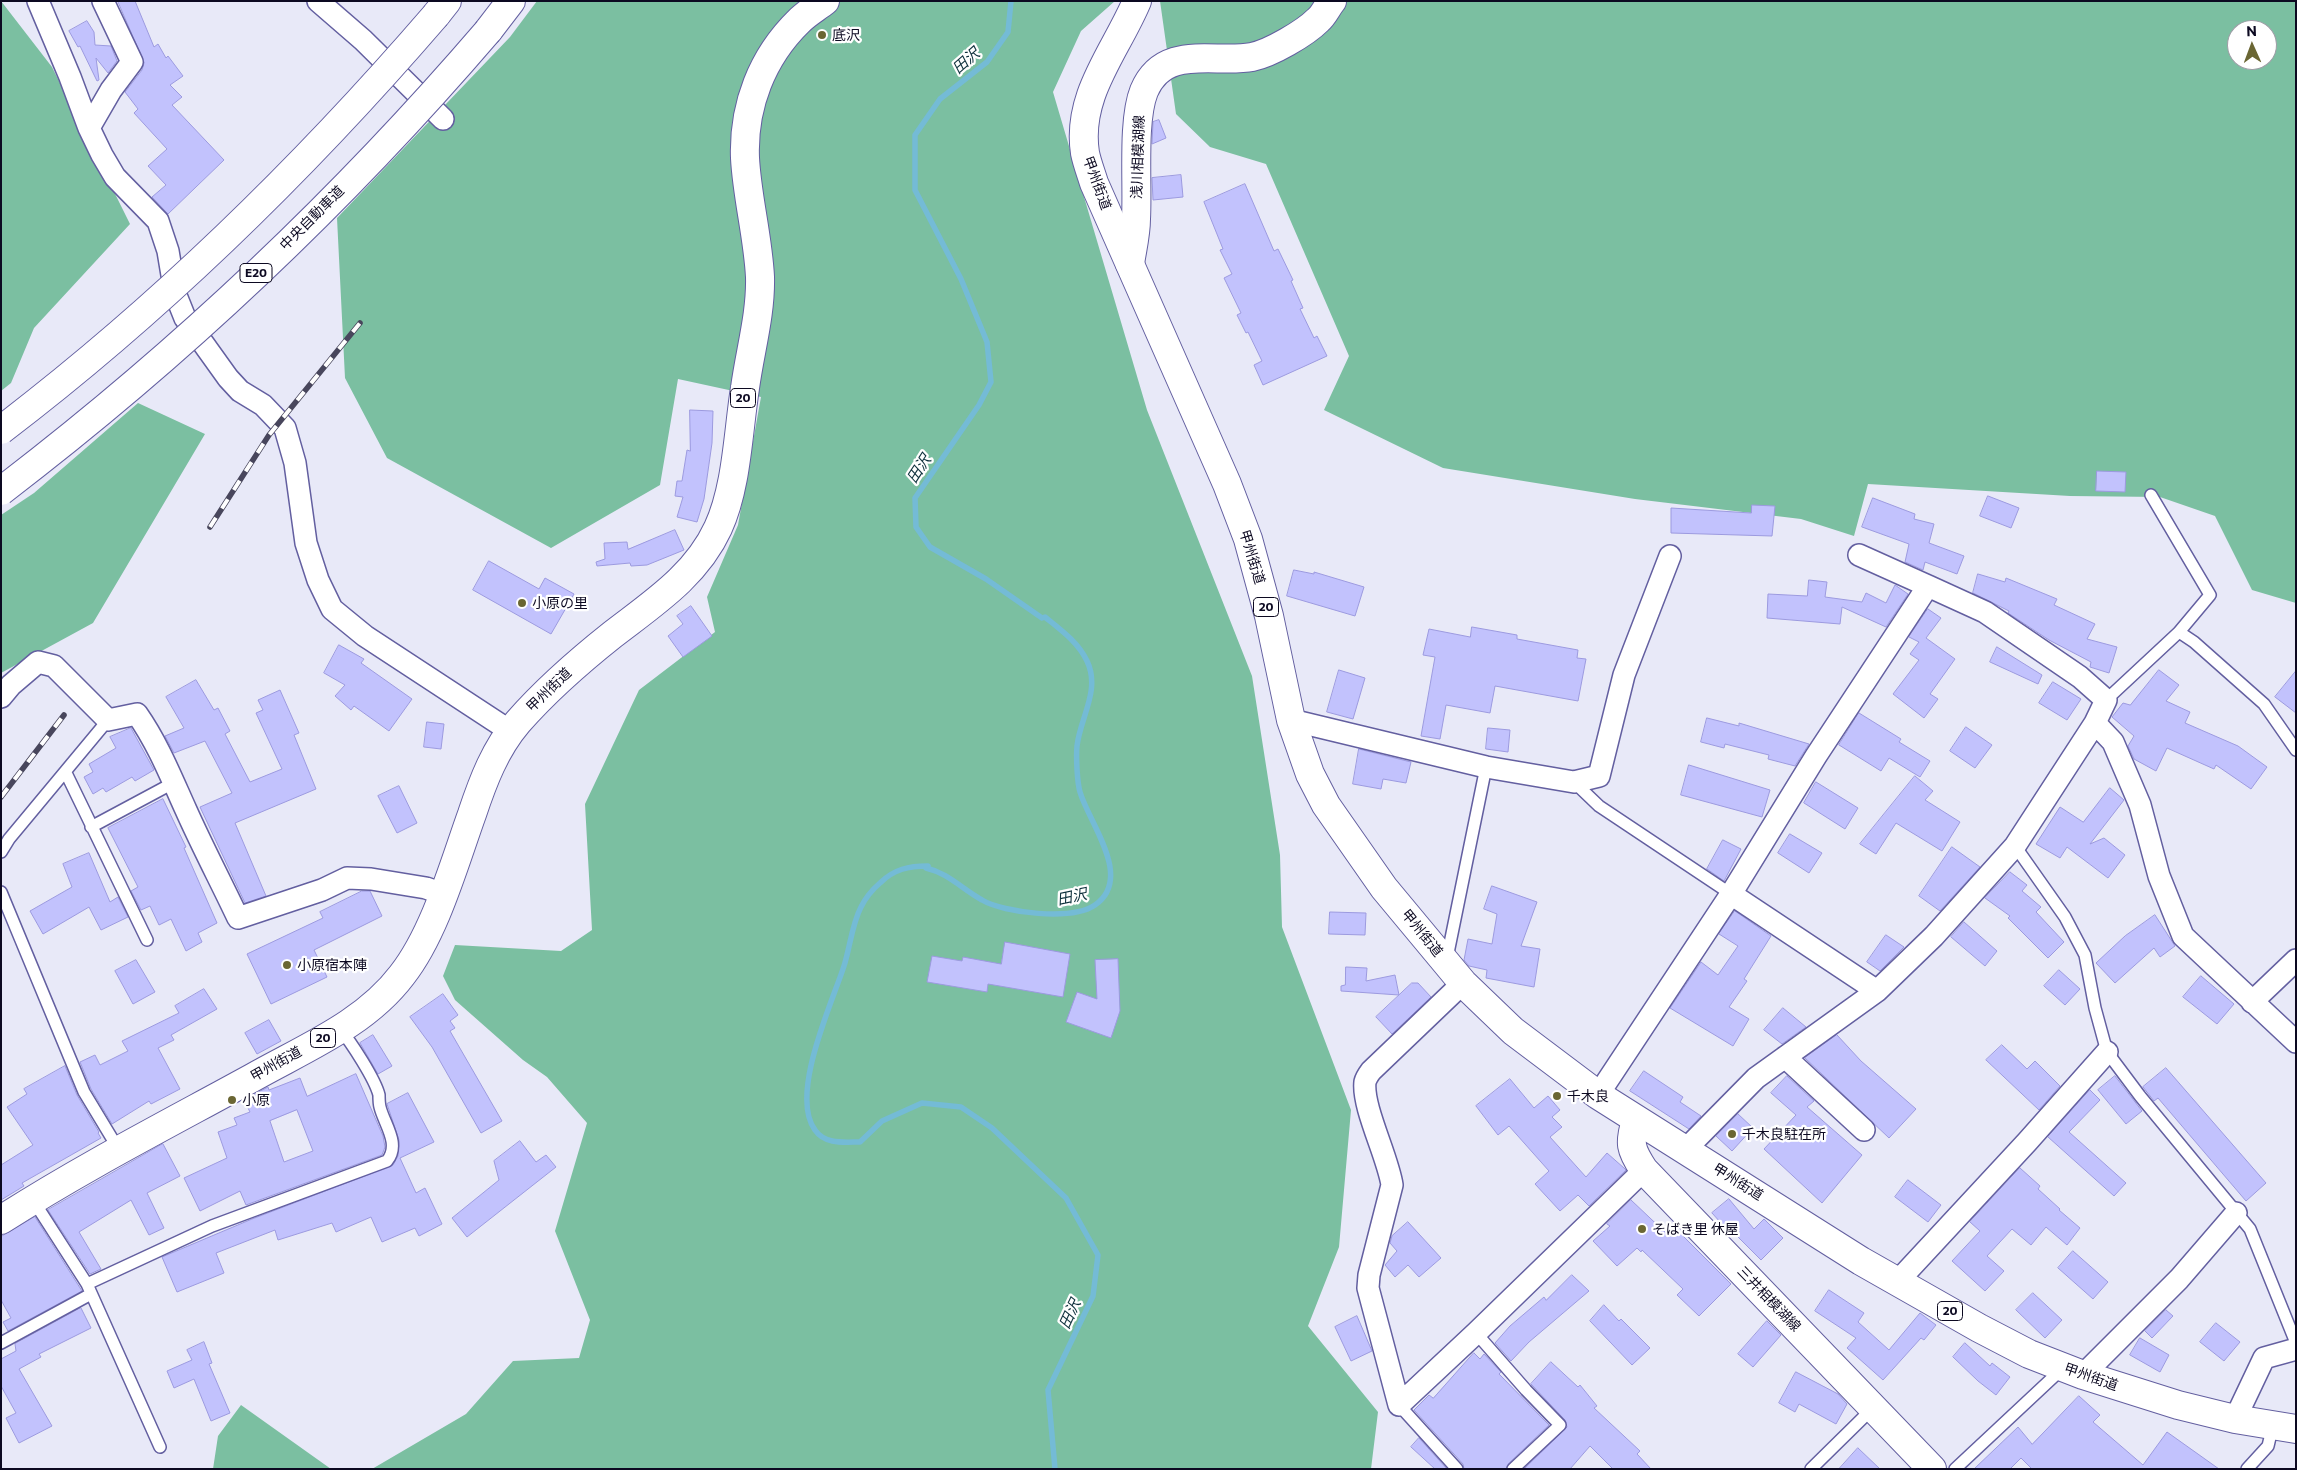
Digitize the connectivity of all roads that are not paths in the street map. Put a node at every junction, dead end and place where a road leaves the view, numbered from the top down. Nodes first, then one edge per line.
1 (38, 1) edge
2 (103, 1) edge
3 (318, 1) edge
4 (511, 1) edge
5 (825, 1) edge
6 (1137, 1) edge
7 (1332, 1) edge
8 (442, 8) edge
9 (443, 119) dead end
10 (89, 128) junction
11 (1130, 264) junction
12 (1, 430) edge
13 (1, 491) edge
14 (2151, 495) dead end
15 (1670, 556) dead end
16 (1859, 556) dead end
17 (1928, 586) junction
18 (2179, 632) junction
19 (1, 697) edge
20 (2106, 700) junction
21 (108, 720) junction
22 (1291, 720) junction
23 (2095, 723) junction
24 (510, 731) junction
25 (2296, 750) edge
26 (1486, 767) junction
27 (66, 773) junction
28 (175, 782) junction
29 (1574, 782) junction
30 (90, 827) junction
31 (2015, 846) junction
32 (1, 852) edge
33 (1, 892) edge
34 (443, 894) junction
35 (1731, 894) junction
36 (147, 940) dead end
37 (2296, 960) edge
38 (1454, 973) junction
39 (1877, 991) junction
40 (2252, 1002) junction
41 (340, 1029) junction
42 (2296, 1042) edge
43 (2106, 1052) junction
44 (1785, 1057) junction
45 (1598, 1094) junction
46 (1636, 1120) junction
47 (1864, 1130) dead end
48 (1686, 1149) junction
49 (119, 1150) junction
50 (1644, 1170) junction
51 (33, 1200) junction
52 (2236, 1213) junction
53 (1, 1220) edge
54 (1898, 1281) junction
55 (89, 1289) junction
56 (1476, 1333) junction
57 (1, 1343) edge
58 (2296, 1343) edge
59 (2296, 1349) edge
60 (2073, 1372) junction
61 (1399, 1405) junction
62 (1874, 1408) junction
63 (2235, 1418) junction
64 (2284, 1427) edge
65 (160, 1447) dead end
66 (1457, 1469) edge
67 (1513, 1469) edge
68 (1811, 1469) edge
69 (1932, 1469) edge
70 (1954, 1469) edge
71 (2247, 1469) edge

1 - 10 street
2 - 10 street
3 - 9 street
4 - 13 main road, 中央自動車道 / E20, bridge
5 - 24 main road, 甲州街道 / 20
6 - 11 main road, 甲州街道 / 20
7 - 11 main road, 浅川相模湖線
8 - 12 main road, bridge
10 - 24 street
11 - 22 main road, 甲州街道 / 20
14 - 18 lane
15 - 29 street
16 - 17 street
17 - 20 street
17 - 35 street
18 - 20 lane
18 - 25 lane
19 - 21 street
20 - 23 street
21 - 27 lane
21 - 28 street
22 - 26 street
22 - 38 main road, 甲州街道 / 20
23 - 31 street
23 - 40 street
24 - 34 main road, 甲州街道 / 20
26 - 29 street
26 - 38 lane
27 - 30 lane
27 - 32 lane
28 - 30 lane
28 - 34 street
29 - 35 lane
30 - 36 lane
31 - 39 street
31 - 43 lane
33 - 49 lane
34 - 41 main road, 甲州街道 / 20
35 - 39 street
35 - 45 street
37 - 40 street
38 - 45 main road, 甲州街道 / 20
38 - 61 street
39 - 44 street
40 - 42 street
41 - 49 main road, 甲州街道 / 20
41 - 55 lane
43 - 52 lane
43 - 54 street
44 - 47 street
44 - 48 street
45 - 46 main road, 甲州街道 / 20
46 - 48 main road, 甲州街道 / 20
46 - 50 main road, 三井相模湖線
48 - 54 main road, 甲州街道 / 20
49 - 51 main road, 甲州街道 / 20
50 - 56 street
50 - 62 main road, 三井相模湖線
51 - 53 main road, 甲州街道 / 20
51 - 55 lane
52 - 58 lane
52 - 60 street
54 - 60 main road, 甲州街道 / 20
55 - 57 lane
55 - 65 lane
56 - 61 street
56 - 67 lane
59 - 63 street
60 - 63 main road, 甲州街道 / 20
60 - 70 lane
61 - 66 lane
62 - 68 lane
62 - 69 main road, 三井相模湖線
63 - 64 main road, 甲州街道 / 20
64 - 71 lane

